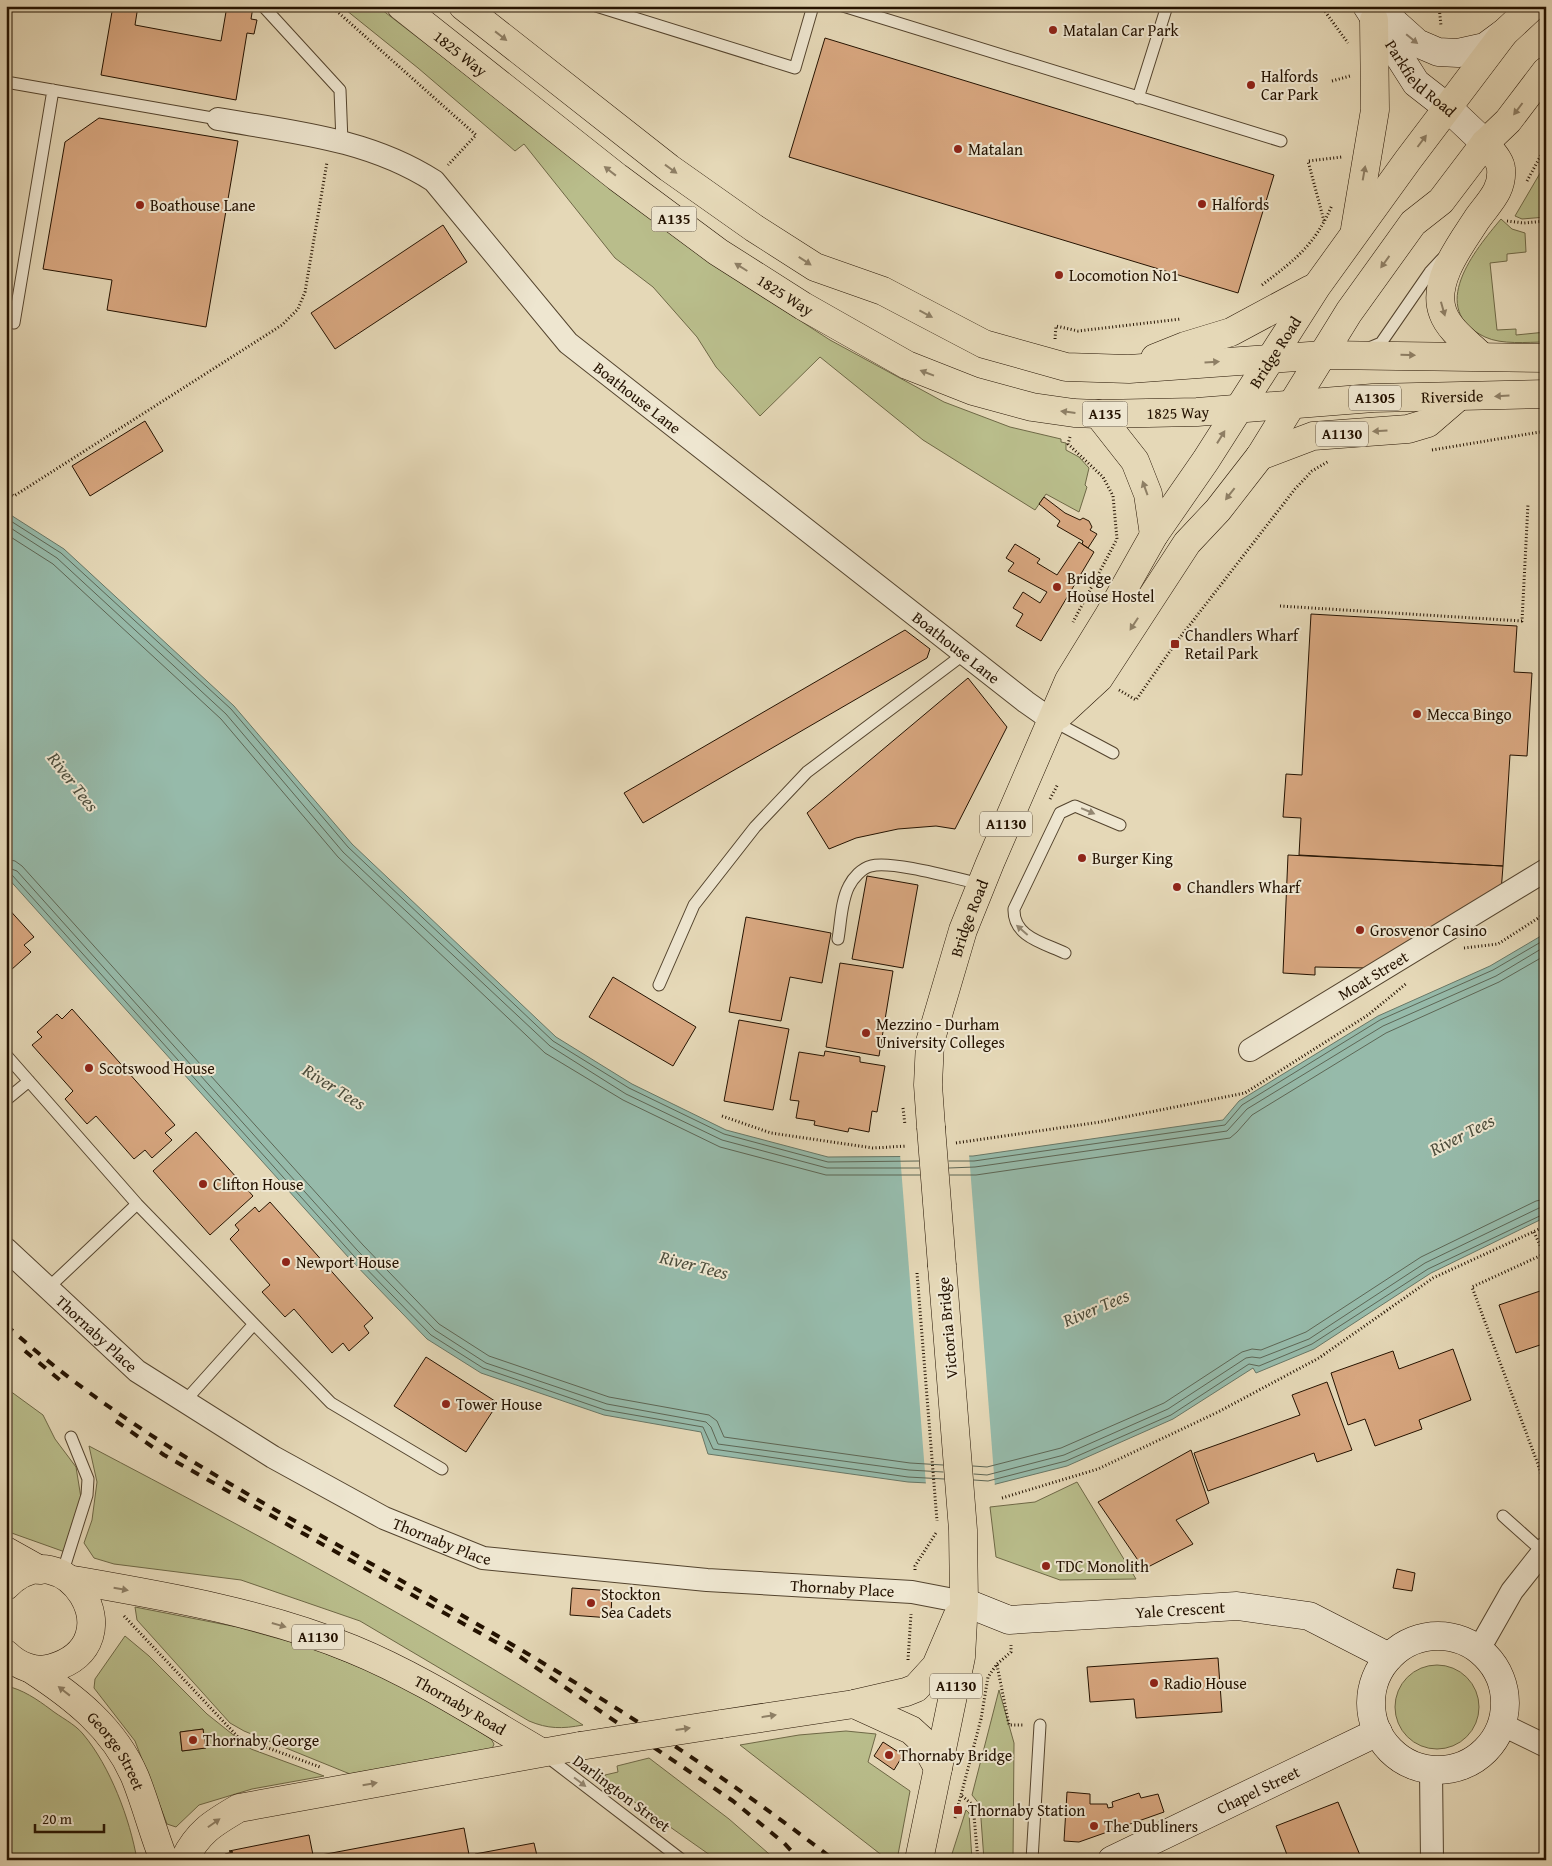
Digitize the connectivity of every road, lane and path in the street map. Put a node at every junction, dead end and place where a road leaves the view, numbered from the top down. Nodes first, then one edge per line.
1 (263, 6) edge
2 (331, 6) edge
3 (401, 6) edge
4 (463, 6) edge
5 (596, 6) edge
6 (813, 6) edge
7 (843, 6) edge
8 (1167, 6) edge
9 (1321, 6) edge
10 (1533, 6) edge
11 (1372, 11) edge
12 (1504, 33) junction
13 (1352, 48) dead end
14 (1351, 66) dead end
15 (1546, 71) edge
16 (1350, 75) junction
17 (1332, 81) dead end
18 (6, 82) edge
19 (1351, 85) dead end
20 (53, 90) junction
21 (1138, 98) junction
22 (1448, 108) junction
23 (218, 119) joint
24 (336, 140) junction
25 (1281, 141) dead end
26 (1485, 143) junction
27 (1344, 156) dead end
28 (434, 181) junction
29 (1478, 219) junction
30 (1507, 221) dead end
31 (1546, 221) edge
32 (1324, 223) dead end
33 (1353, 238) junction
34 (1317, 286) junction
35 (14, 323) dead end
36 (1324, 354) junction
37 (1481, 356) junction
38 (1269, 358) junction
39 (1546, 358) edge
40 (1129, 369) junction
41 (1546, 394) edge
42 (1457, 398) junction
43 (1293, 404) junction
44 (1239, 408) junction
45 (1098, 414) junction
46 (1546, 431) edge
47 (1422, 451) dead end
48 (1260, 456) junction
49 (1331, 460) dead end
50 (6, 492) edge
51 (1528, 504) dead end
52 (1154, 535) junction
53 (1280, 606) dead end
54 (964, 654) junction
55 (1136, 700) dead end
56 (1053, 721) junction
57 (1114, 753) dead end
58 (1120, 826) dead end
59 (1546, 870) edge
60 (981, 884) junction
61 (838, 939) dead end
62 (1065, 953) dead end
63 (659, 985) dead end
64 (1250, 1050) dead end
65 (6, 1055) edge
66 (29, 1080) junction
67 (6, 1100) edge
68 (903, 1108) dead end
69 (722, 1116) dead end
70 (918, 1127) junction
71 (906, 1137) dead end
72 (892, 1147) dead end
73 (906, 1147) dead end
74 (137, 1204) junction
75 (1546, 1226) edge
76 (1534, 1232) junction
77 (6, 1249) edge
78 (916, 1264) dead end
79 (47, 1288) junction
80 (254, 1324) junction
81 (185, 1401) junction
82 (71, 1437) dead end
83 (442, 1469) dead end
84 (1546, 1486) edge
85 (1002, 1498) dead end
86 (1503, 1516) dead end
87 (937, 1522) dead end
88 (1544, 1549) edge
89 (6, 1551) edge
90 (58, 1575) junction
91 (6, 1586) edge
92 (119, 1588) junction
93 (964, 1602) junction
94 (1479, 1649) junction
95 (1389, 1657) junction
96 (14, 1661) edge
97 (854, 1704) junction
98 (1503, 1724) junction
99 (1040, 1725) joint
100 (1378, 1732) junction
101 (1546, 1746) edge
102 (541, 1752) junction
103 (938, 1768) junction
104 (326, 1769) dead end
105 (1431, 1770) junction
106 (962, 1796) junction
107 (952, 1827) dead end
108 (164, 1860) edge
109 (184, 1860) edge
110 (682, 1860) edge
111 (919, 1860) edge
112 (978, 1860) edge
113 (1032, 1860) edge
114 (1112, 1860) edge
115 (1432, 1860) edge

1 - 24 lane
2 - 28 path
45 -> 3 main road, 1825 Way / A135
4 -> 40 main road, A135
5 - 6 lane
7 - 21 lane
8 - 21 lane
9 - 13 path
10 - 12 main road, Bridge Road
11 -> 12 street
11 - 22 street, Parkfield Road
33 -> 11 main road
12 - 22 main road, Bridge Road
14 - 16 path
15 -> 26 main road, Bridge Road
16 - 17 path
16 - 19 path
18 - 20 lane
20 - 23 lane
20 - 35 lane
21 - 25 lane
22 - 26 street, Parkfield Road
33 -> 22 main road, Bridge Road
23 - 24 street, Boathouse Lane
24 - 28 street, Boathouse Lane
24 - 50 path
26 - 29 main road
26 -> 36 main road, Bridge Road / A1130
27 - 32 path
28 - 54 street, Boathouse Lane
29 - 36 lane
29 -> 37 main road
30 - 31 path
33 - 34 main road, Bridge Road
34 - 38 main road, Bridge Road
34 - 40 main road
36 -> 37 main road
36 - 38 main road
36 - 43 main road, Bridge Road / A1130
37 - 39 main road
40 -> 38 main road, A135
38 - 44 main road, Bridge Road
41 -> 42 main road, Riverside / A1305
42 - 43 main road, Riverside / A1305
42 -> 48 main road, A1130
43 - 44 main road, Riverside / A1305
43 - 48 main road, Bridge Road / A1130
44 - 45 main road, 1825 Way / A135
52 -> 44 main road, Bridge Road / A1130
52 -> 45 main road, A135
46 - 47 path
48 -> 56 main road, Bridge Road / A1130
49 - 55 path
51 - 53 path
52 - 56 main road, Bridge Road / A1130
54 - 56 street, Boathouse Lane
54 - 63 lane
56 - 57 lane
56 - 60 main road, Bridge Road / A1130
62 -> 58 lane
59 - 64 street, Moat Street
60 - 61 lane
60 - 70 main road, Bridge Road / A1130
65 - 66 lane
66 - 67 lane
66 - 74 lane
68 - 70 path, bridge
69 - 72 path
70 - 93 main road, Victoria Bridge / A1130, bridge
71 - 73 path
74 - 79 lane
74 - 80 lane
75 - 76 path
76 - 84 path
76 - 85 path
77 - 79 street, Thornaby Place
78 - 87 path, bridge
79 - 81 street, Thornaby Place
80 - 81 lane
80 - 83 lane
81 - 93 street, Thornaby Place
82 - 90 lane
86 - 88 lane
88 - 94 street
89 - 90 main road
90 - 91 main road, A1130
90 - 92 main road, Thornaby Road / A1130
90 - 96 main road
92 -> 102 main road, Thornaby Road / A1130
92 - 104 path
93 - 95 street, Yale Crescent
93 - 97 main road, A1130
93 - 103 main road, A1130
94 - 95 street
94 - 98 street
95 - 100 street
108 -> 96 main road, George Street
102 -> 97 main road, A1130, bridge
97 - 103 main road
98 - 101 street
98 - 105 street
99 - 106 path
99 - 113 lane
100 - 105 street
100 - 114 street, Chapel Street
109 -> 102 main road
102 -> 110 lane, Darlington Street
103 - 111 main road, A1130
105 - 115 street
106 - 107 path
106 - 112 path

